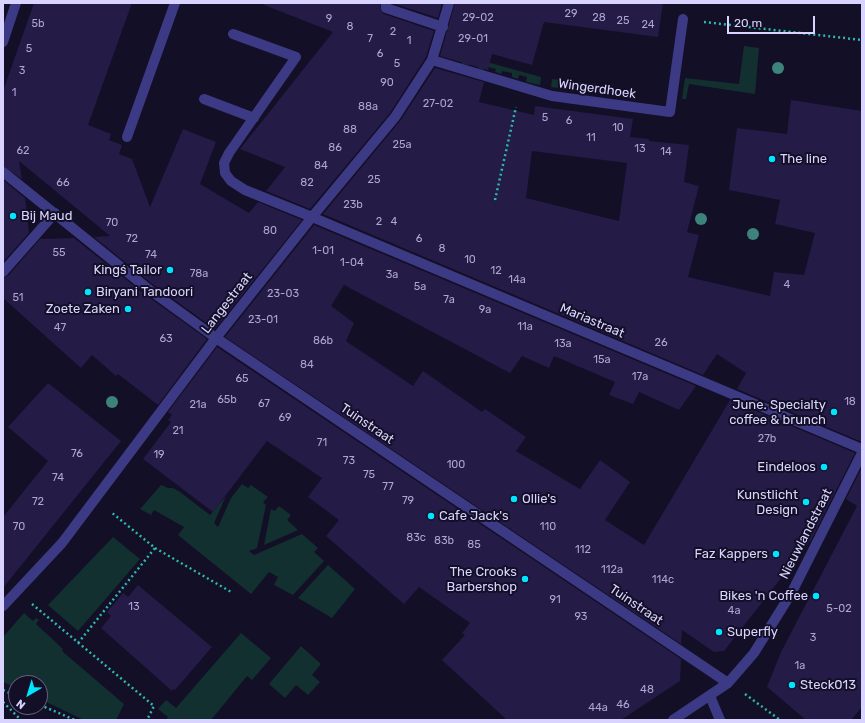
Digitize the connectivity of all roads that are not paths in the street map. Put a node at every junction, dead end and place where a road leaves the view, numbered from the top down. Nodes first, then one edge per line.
1 (16, 3) edge
2 (175, 3) edge
3 (386, 3) edge
4 (449, 3) edge
5 (683, 19) road end
6 (443, 27) junction
7 (233, 34) dead end
8 (3, 42) edge
9 (432, 60) junction
10 (204, 99) dead end
11 (254, 118) junction
12 (127, 137) dead end
13 (3, 172) edge
14 (55, 213) junction
15 (312, 217) junction
16 (3, 272) edge
17 (216, 338) junction
18 (862, 449) edge
19 (862, 453) edge
20 (3, 606) edge
21 (728, 682) junction
22 (710, 696) junction
23 (673, 720) edge
24 (720, 720) edge

1 - 8 street
2 - 12 street
3 - 6 street
4 - 6 street, Langestraat
5 - 9 street, Wingerdhoek
6 - 9 street, Langestraat
7 - 11 street
9 - 15 street, Langestraat
10 - 11 street
11 - 15 street, Mariastraat
13 - 14 street, Tuinstraat
14 - 16 street
14 - 17 street, Tuinstraat
15 - 17 street, Langestraat
15 - 18 street, Mariastraat
17 - 20 street, Langestraat
17 - 21 street, Tuinstraat
19 - 21 street, Nieuwlandstraat
21 - 22 street, Nieuwlandstraat
22 - 23 street, Nieuwlandstraat
22 - 24 street

